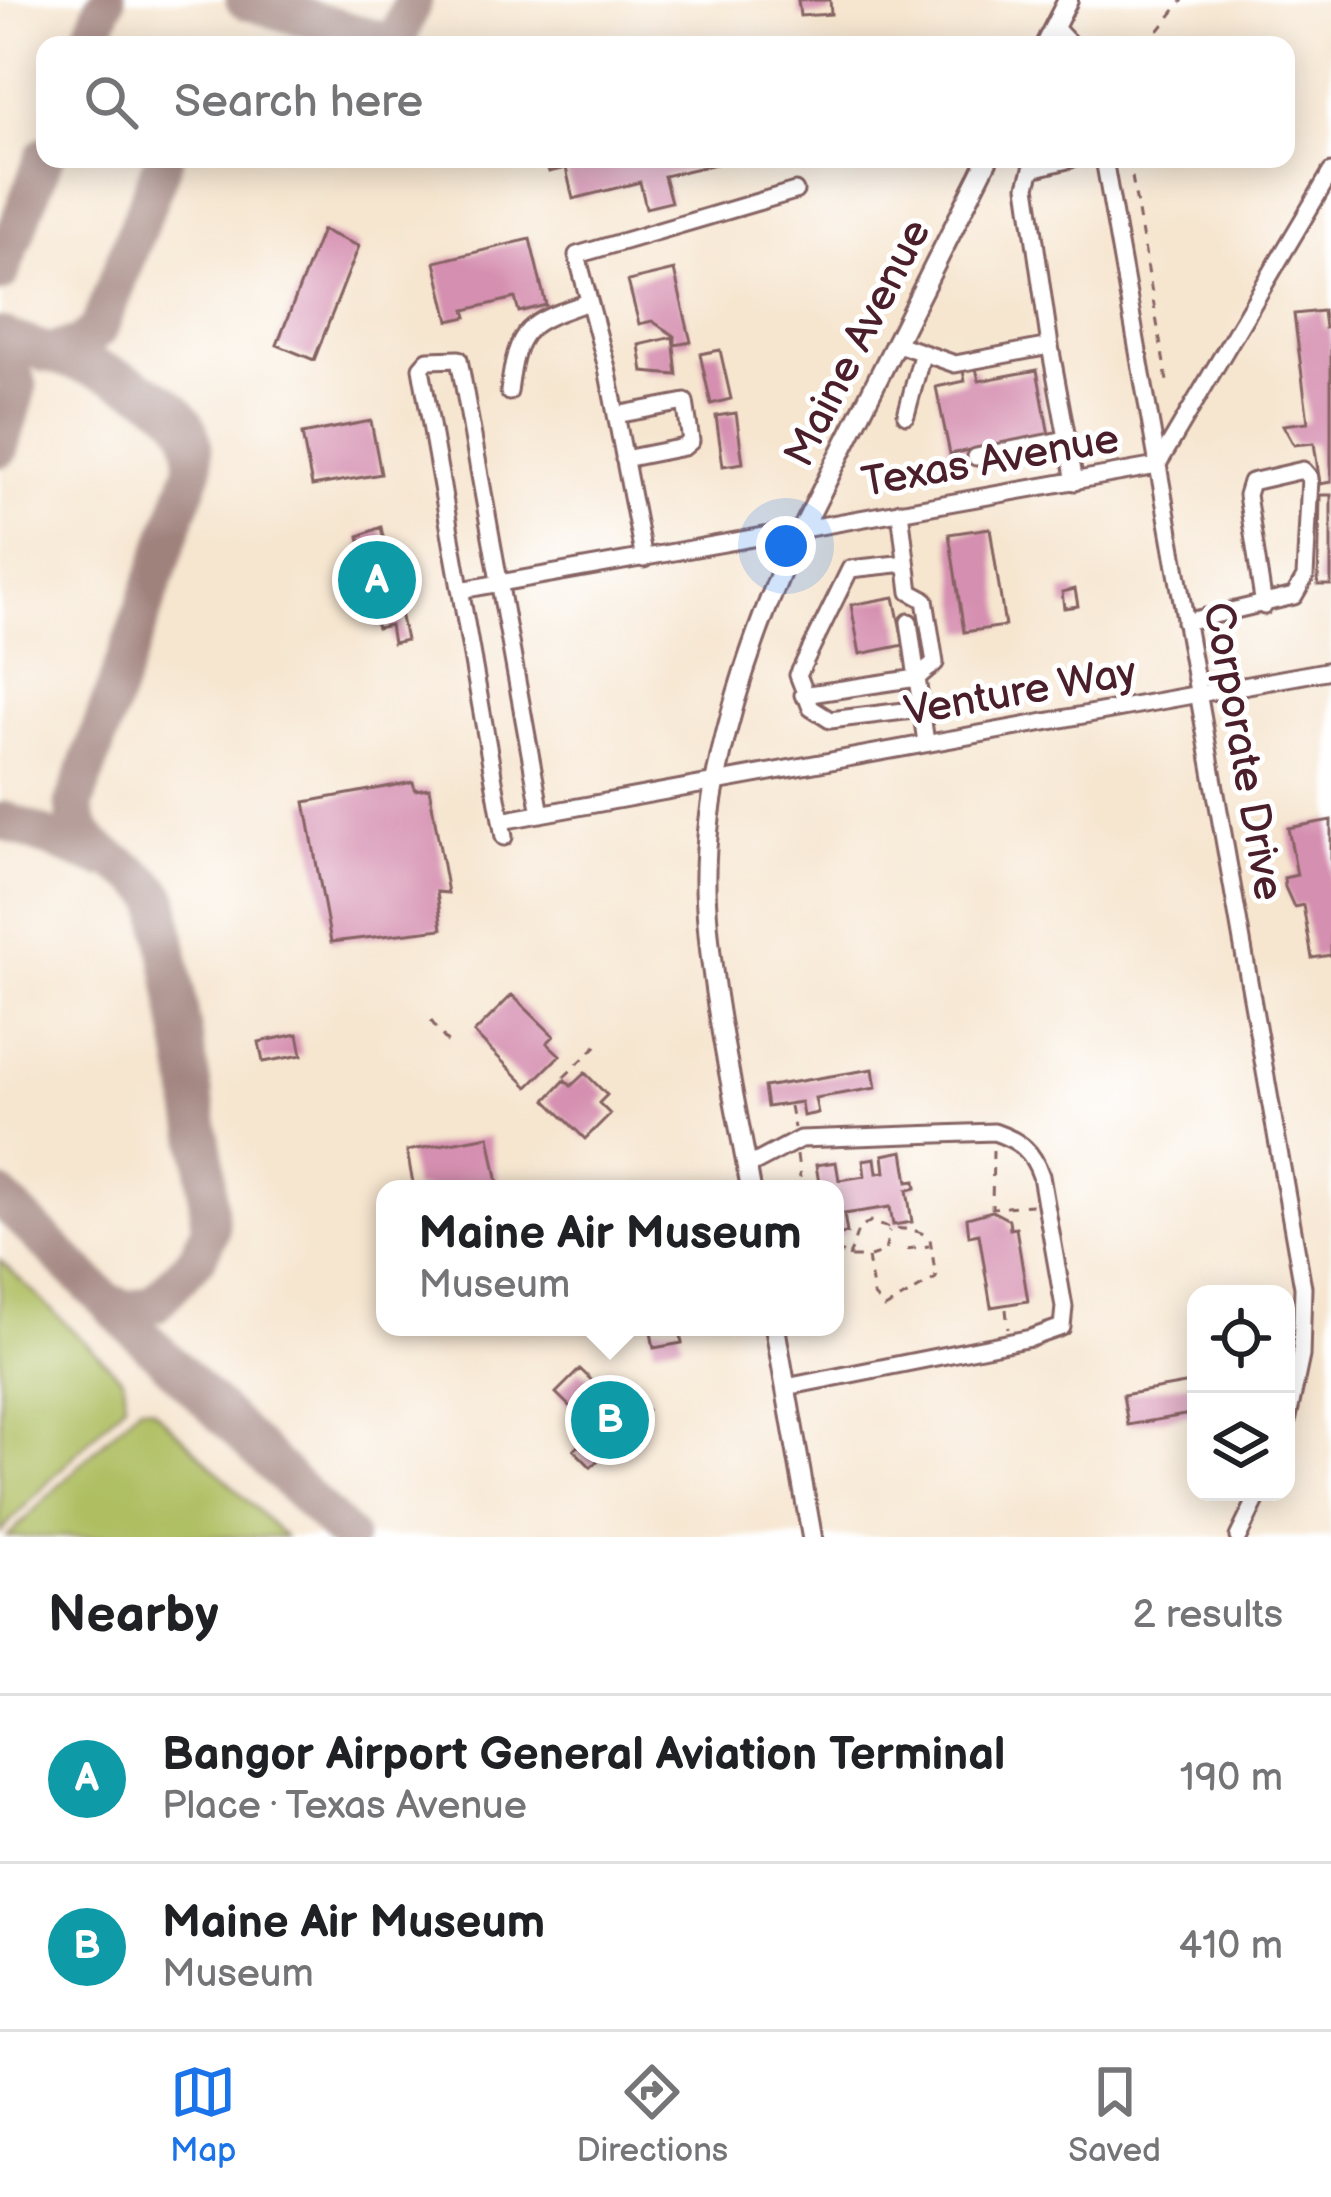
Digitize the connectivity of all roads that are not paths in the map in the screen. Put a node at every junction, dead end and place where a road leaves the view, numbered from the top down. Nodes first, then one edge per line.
1 (1068, 0) edge
2 (1050, 36) edge
3 (983, 168) edge
4 (1036, 168) edge
5 (1106, 168) edge
6 (1331, 172) edge
7 (795, 191) dead end
8 (589, 302) junction
9 (895, 343) junction
10 (1050, 346) junction
11 (922, 355) junction
12 (509, 392) dead end
13 (616, 415) junction
14 (906, 415) dead end
15 (1066, 440) junction
16 (976, 457) dead end
17 (624, 459) junction
18 (1157, 466) junction
19 (1075, 482) junction
20 (900, 512) junction
21 (803, 527) junction
22 (644, 559) junction
23 (906, 563) junction
24 (500, 583) junction
25 (460, 590) junction
26 (1264, 606) junction
27 (908, 608) junction
28 (1184, 622) junction
29 (1331, 670) edge
30 (917, 678) junction
31 (803, 694) junction
32 (1198, 696) junction
33 (922, 709) junction
34 (926, 743) junction
35 (720, 779) junction
36 (549, 812) junction
37 (747, 1167) junction
38 (749, 1180) edge
39 (777, 1336) edge
40 (786, 1388) junction
41 (1293, 1393) edge
42 (1256, 1501) edge
43 (1242, 1536) edge
44 (812, 1537) edge

1 - 2 main road
3 - 9 main road, Maine Avenue
4 - 10 street
5 - 18 street, Corporate Drive
6 - 18 street, Texas Avenue
7 - 8 street
8 - 12 street
8 - 13 street
9 - 11 street
9 - 21 main road, Maine Avenue
10 - 11 street
10 - 15 street
11 - 14 street
13 - 17 street
13 - 17 street
15 - 16 street
15 - 19 street
17 - 22 street
18 - 19 street, Texas Avenue
18 - 28 street, Corporate Drive
19 - 20 street, Texas Avenue
20 - 21 street, Texas Avenue
20 - 23 street
21 - 22 street, Texas Avenue
21 - 35 main road, Maine Avenue
22 - 24 street, Texas Avenue
23 - 27 street
23 - 31 street
24 - 25 street, Texas Avenue
24 - 25 street
24 - 36 street
25 - 36 street, Venture Way
26 - 26 street
26 - 28 street
27 - 30 street
27 - 30 street
28 - 32 street, Corporate Drive
29 - 32 street, Venture Way
30 - 31 street
30 - 33 street
31 - 33 street
32 - 34 street, Venture Way
32 - 41 street, Corporate Drive
33 - 34 street
34 - 35 street, Venture Way
35 - 36 street, Venture Way
35 - 37 main road, Maine Avenue
37 - 38 main road, Maine Avenue
37 - 40 street
39 - 40 main road
40 - 44 main road
42 - 43 street

